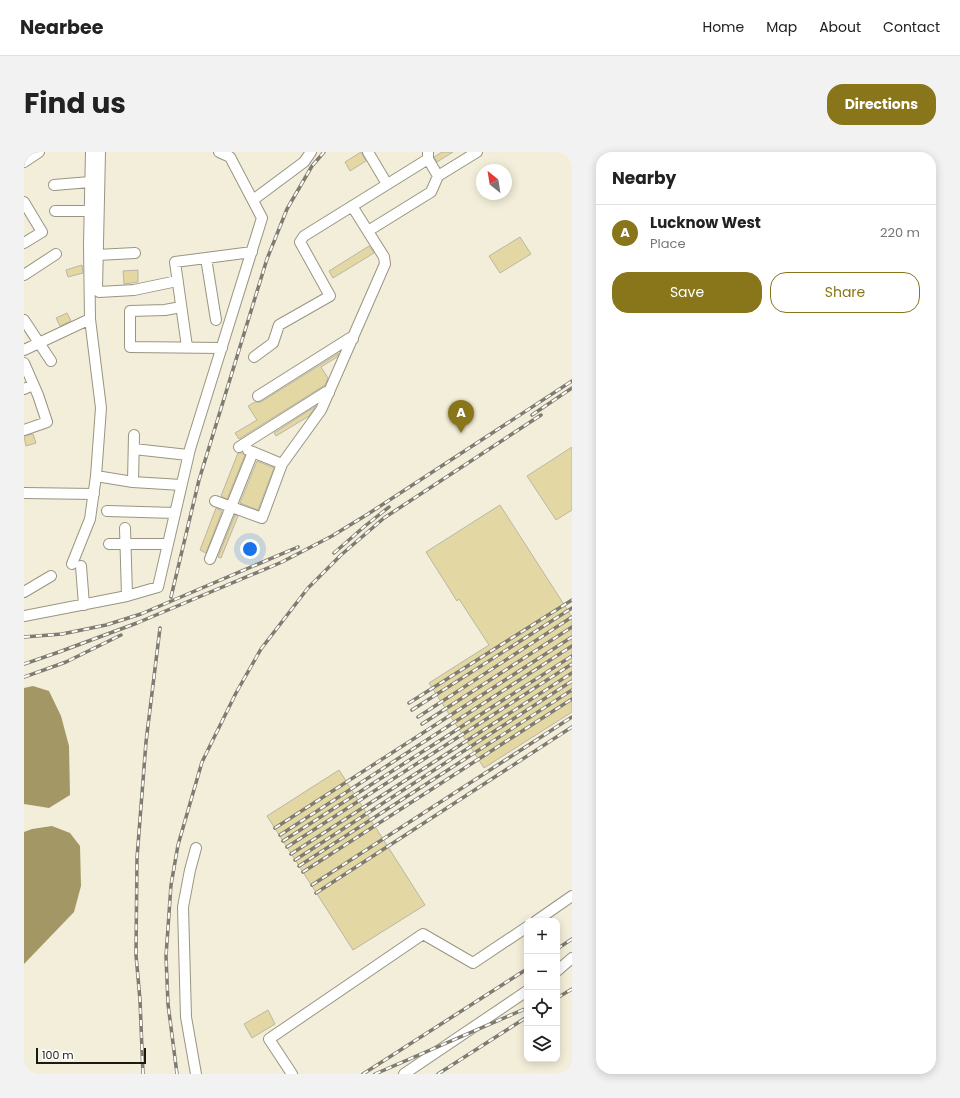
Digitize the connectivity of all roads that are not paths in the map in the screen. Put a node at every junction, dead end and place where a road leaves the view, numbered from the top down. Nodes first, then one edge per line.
1 (39, 152) edge
2 (91, 152) edge
3 (100, 152) edge
4 (220, 152) edge
5 (311, 152) edge
6 (368, 152) edge
7 (477, 152) edge
8 (428, 155) edge
9 (24, 162) edge
10 (438, 176) junction
11 (90, 182) junction
12 (54, 184) dead end
13 (387, 184) junction
14 (253, 200) junction
15 (24, 202) edge
16 (352, 206) junction
17 (55, 211) dead end
18 (89, 211) junction
19 (368, 232) junction
20 (24, 243) edge
21 (135, 252) dead end
22 (252, 252) junction
23 (56, 254) dead end
24 (97, 255) junction
25 (206, 258) junction
26 (24, 275) edge
27 (177, 281) junction
28 (181, 307) junction
29 (90, 319) junction
30 (24, 320) edge
31 (216, 320) dead end
32 (353, 339) junction
33 (39, 344) junction
34 (187, 347) junction
35 (222, 348) junction
36 (24, 350) edge
37 (254, 357) dead end
38 (50, 361) dead end
39 (24, 363) edge
40 (29, 387) edge
41 (329, 393) junction
42 (258, 396) dead end
43 (24, 430) edge
44 (134, 435) dead end
45 (134, 448) junction
46 (253, 452) junction
47 (188, 455) junction
48 (282, 464) junction
49 (96, 476) junction
50 (133, 482) junction
51 (181, 485) junction
52 (24, 493) edge
53 (94, 494) junction
54 (215, 501) dead end
55 (231, 507) junction
56 (107, 511) dead end
57 (175, 513) junction
58 (125, 528) dead end
59 (109, 544) dead end
60 (126, 544) junction
61 (168, 544) junction
62 (210, 559) dead end
63 (51, 576) dead end
64 (24, 591) edge
65 (127, 596) junction
66 (84, 605) junction
67 (24, 616) edge
68 (196, 848) dead end
69 (572, 896) edge
70 (540, 918) edge
71 (524, 929) edge
72 (572, 958) edge
73 (560, 968) edge
74 (524, 993) edge
75 (196, 1074) edge
76 (292, 1074) edge
77 (404, 1074) edge

1 - 9 street
2 - 11 street
3 - 24 street
4 - 14 street
5 - 14 street
6 - 13 street
7 - 10 street
8 - 10 street
8 - 13 street
10 - 19 street
11 - 12 street
11 - 18 street
13 - 16 street
14 - 22 street
15 - 20 street
16 - 19 street
16 - 37 street
17 - 18 street
18 - 29 street
19 - 32 street
21 - 24 street
22 - 25 street
22 - 35 street
23 - 26 street
24 - 27 street
25 - 27 street
25 - 31 street
27 - 28 street
28 - 34 street
28 - 34 street
29 - 33 street
29 - 49 street
30 - 33 street
32 - 41 street
32 - 42 street
33 - 36 street
33 - 38 street
34 - 35 street
35 - 47 street
39 - 40 street
40 - 43 street
41 - 46 street
41 - 48 street
44 - 45 street
45 - 47 street
45 - 50 street
46 - 48 street
46 - 55 street
47 - 51 street
48 - 55 street
49 - 50 street
49 - 53 street
50 - 51 street
51 - 57 street
52 - 53 street
53 - 66 street
54 - 55 street
55 - 62 street
56 - 57 street
57 - 61 street
58 - 60 street
59 - 60 street
60 - 61 street
60 - 65 street
61 - 65 street
63 - 64 street
65 - 66 street
66 - 67 street
68 - 75 street
69 - 70 street
71 - 76 street
72 - 73 street
74 - 77 street

